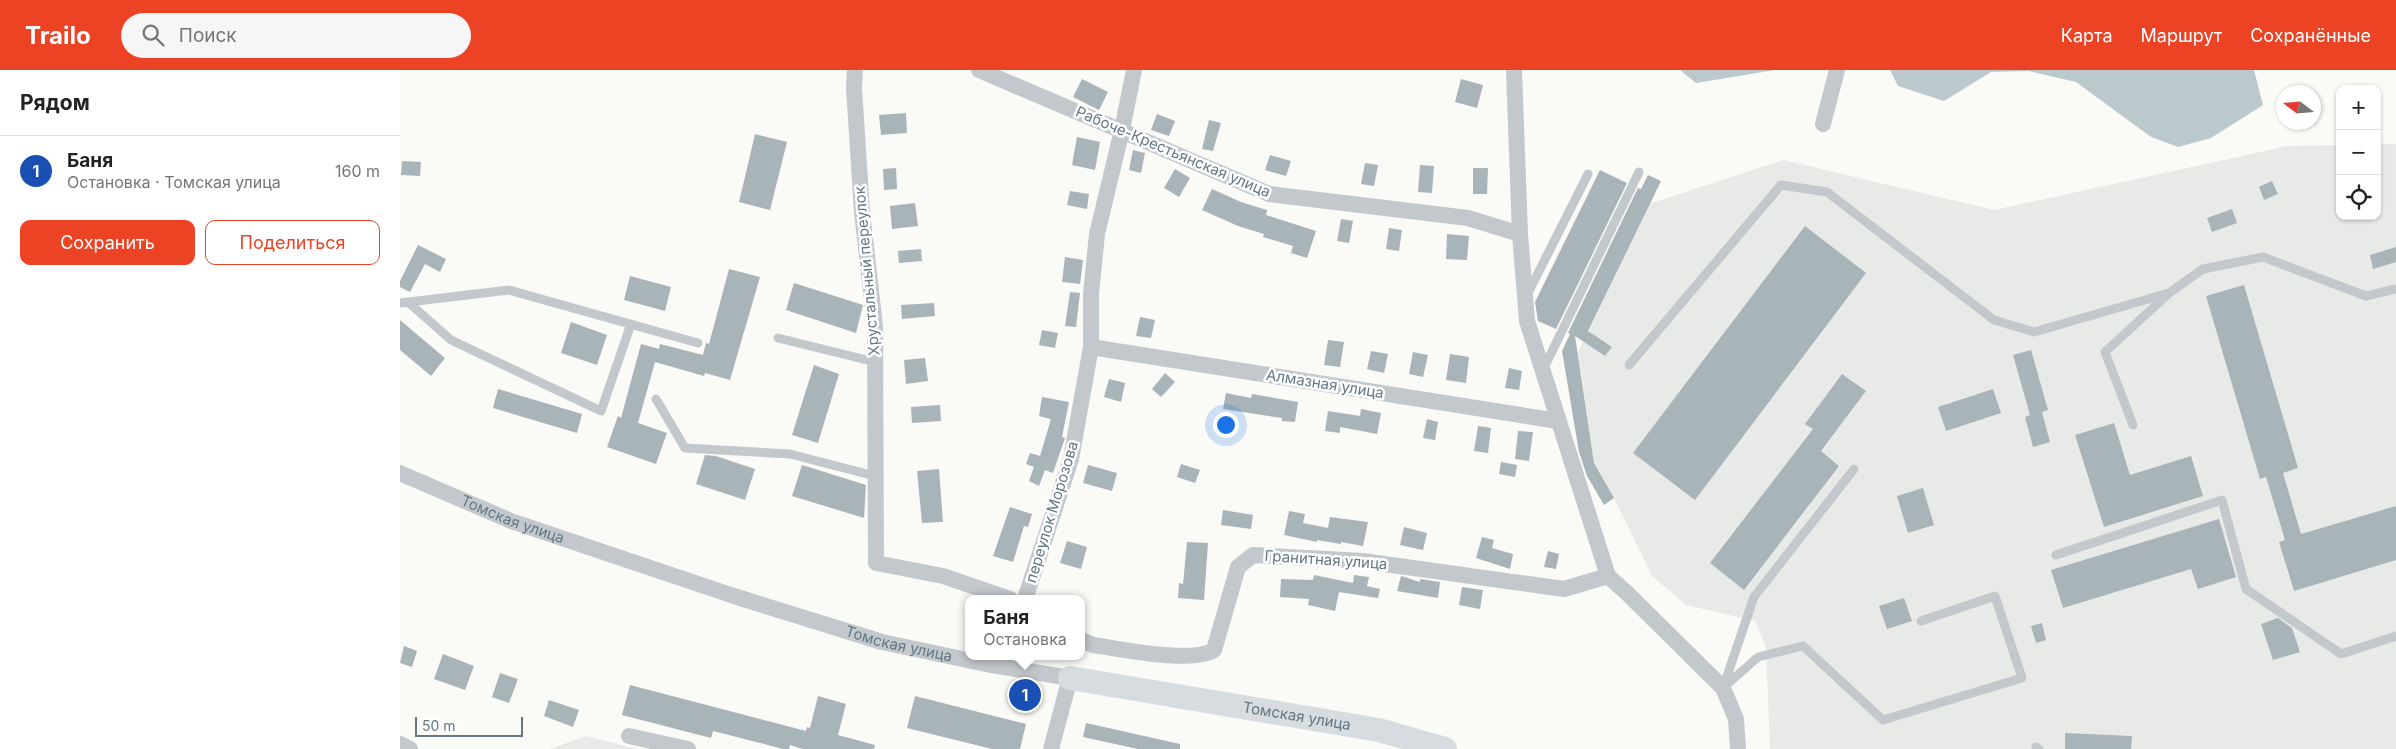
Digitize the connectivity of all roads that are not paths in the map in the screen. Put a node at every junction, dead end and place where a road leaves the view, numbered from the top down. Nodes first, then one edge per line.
1 (855, 70) edge
2 (979, 70) edge
3 (1134, 70) edge
4 (1514, 70) edge
5 (1836, 70) edge
6 (1823, 124) dead end
7 (1122, 130) junction
8 (1639, 172) dead end
9 (1588, 174) dead end
10 (1520, 234) junction
11 (2396, 289) edge
12 (2169, 293) junction
13 (1526, 298) junction
14 (404, 302) edge
15 (631, 324) junction
16 (778, 338) dead end
17 (698, 343) dead end
18 (1091, 347) junction
19 (875, 362) junction
20 (1629, 365) dead end
21 (1543, 371) junction
22 (656, 399) dead end
23 (1558, 421) junction
24 (2133, 425) dead end
25 (1854, 469) dead end
26 (400, 473) edge
27 (875, 476) junction
28 (2056, 554) dead end
29 (1608, 576) junction
30 (998, 595) edge
31 (1025, 595) edge
32 (1921, 622) dead end
33 (2396, 636) edge
34 (1085, 642) edge
35 (1070, 678) junction
36 (1722, 688) junction
37 (629, 736) dead end
38 (400, 744) edge
39 (1409, 744) edge
40 (410, 749) edge
41 (688, 749) edge
42 (1051, 749) edge
43 (1445, 749) edge
44 (1738, 749) edge

1 - 19 street, Хрустальный переулок
2 - 7 street, Рабоче-Крестьянская улица
3 - 7 street, переулок Морозова
4 - 10 street
5 - 6 street
7 - 10 street, Рабоче-Крестьянская улица
7 - 18 street, переулок Морозова
8 - 21 lane
9 - 13 lane
10 - 13 street
11 - 12 lane
12 - 20 lane
12 - 24 lane
13 - 21 street
14 - 15 lane
14 - 15 lane
15 - 17 lane
16 - 19 lane
18 - 23 street, Алмазная улица
18 - 31 street, переулок Морозова
19 - 27 street, Хрустальный переулок
21 - 23 street
22 - 27 lane
23 - 29 street
25 - 36 lane
26 - 35 street, Томская улица
27 - 30 street, Хрустальный переулок
28 - 33 lane
29 - 34 street, Гранитная улица
29 - 36 street
32 - 36 lane
35 - 39 street, Томская улица
35 - 42 street
36 - 44 street
37 - 41 street
38 - 40 street
39 - 43 street, Томская улица

